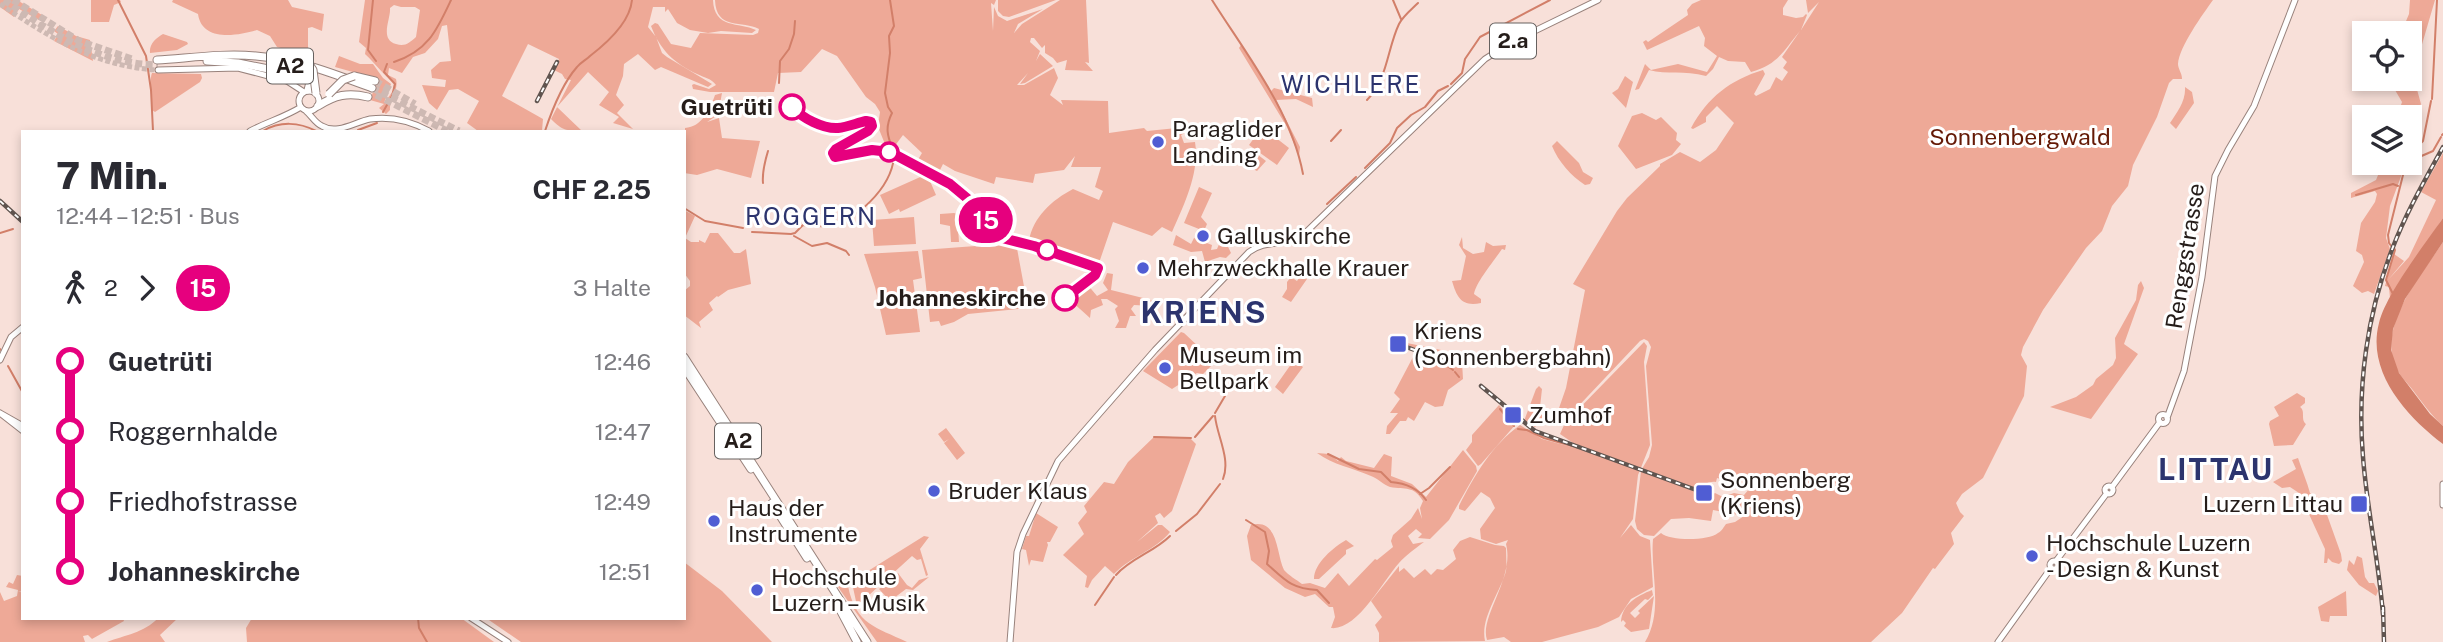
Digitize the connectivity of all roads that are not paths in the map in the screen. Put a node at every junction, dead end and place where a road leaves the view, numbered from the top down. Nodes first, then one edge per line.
1 (1598, 0) edge
2 (2295, 0) edge
3 (227, 55) junction
4 (207, 61) junction
5 (157, 65) junction
6 (279, 79) junction
7 (372, 90) junction
8 (306, 91) junction
9 (317, 94) junction
10 (299, 99) junction
11 (317, 107) junction
12 (304, 109) junction
13 (333, 127) junction
14 (252, 130) edge
15 (427, 130) edge
16 (21, 329) edge
17 (0, 360) edge
18 (686, 360) edge
19 (686, 370) edge
20 (0, 413) edge
21 (21, 427) edge
22 (2443, 484) edge
23 (2443, 505) edge
24 (838, 601) junction
25 (474, 620) edge
26 (1010, 641) edge
27 (508, 642) edge
28 (857, 642) edge
29 (865, 642) edge
30 (874, 642) edge
31 (1998, 642) edge

1 - 26 main road, 2.a
2 - 31 main road, Renggstrasse
3 - 5 highway, A2
3 - 7 highway, A2
3 - 9 highway, bridge
4 - 5 highway, A2
4 - 7 highway, A2
4 - 8 highway
5 - 6 main road
6 - 8 main road
6 - 10 main road
7 - 9 highway, bridge
7 - 11 highway
8 - 9 main road, bridge
8 - 10 main road
9 - 11 main road
10 - 12 main road
11 - 12 main road
11 - 13 main road
12 - 13 main road
12 - 14 main road
13 - 15 main road
16 - 17 main road
18 - 24 highway, A2
19 - 24 highway, A2
20 - 21 main road
22 - 23 main road
24 - 28 highway
24 - 29 highway, A2
24 - 30 highway
25 - 27 main road

